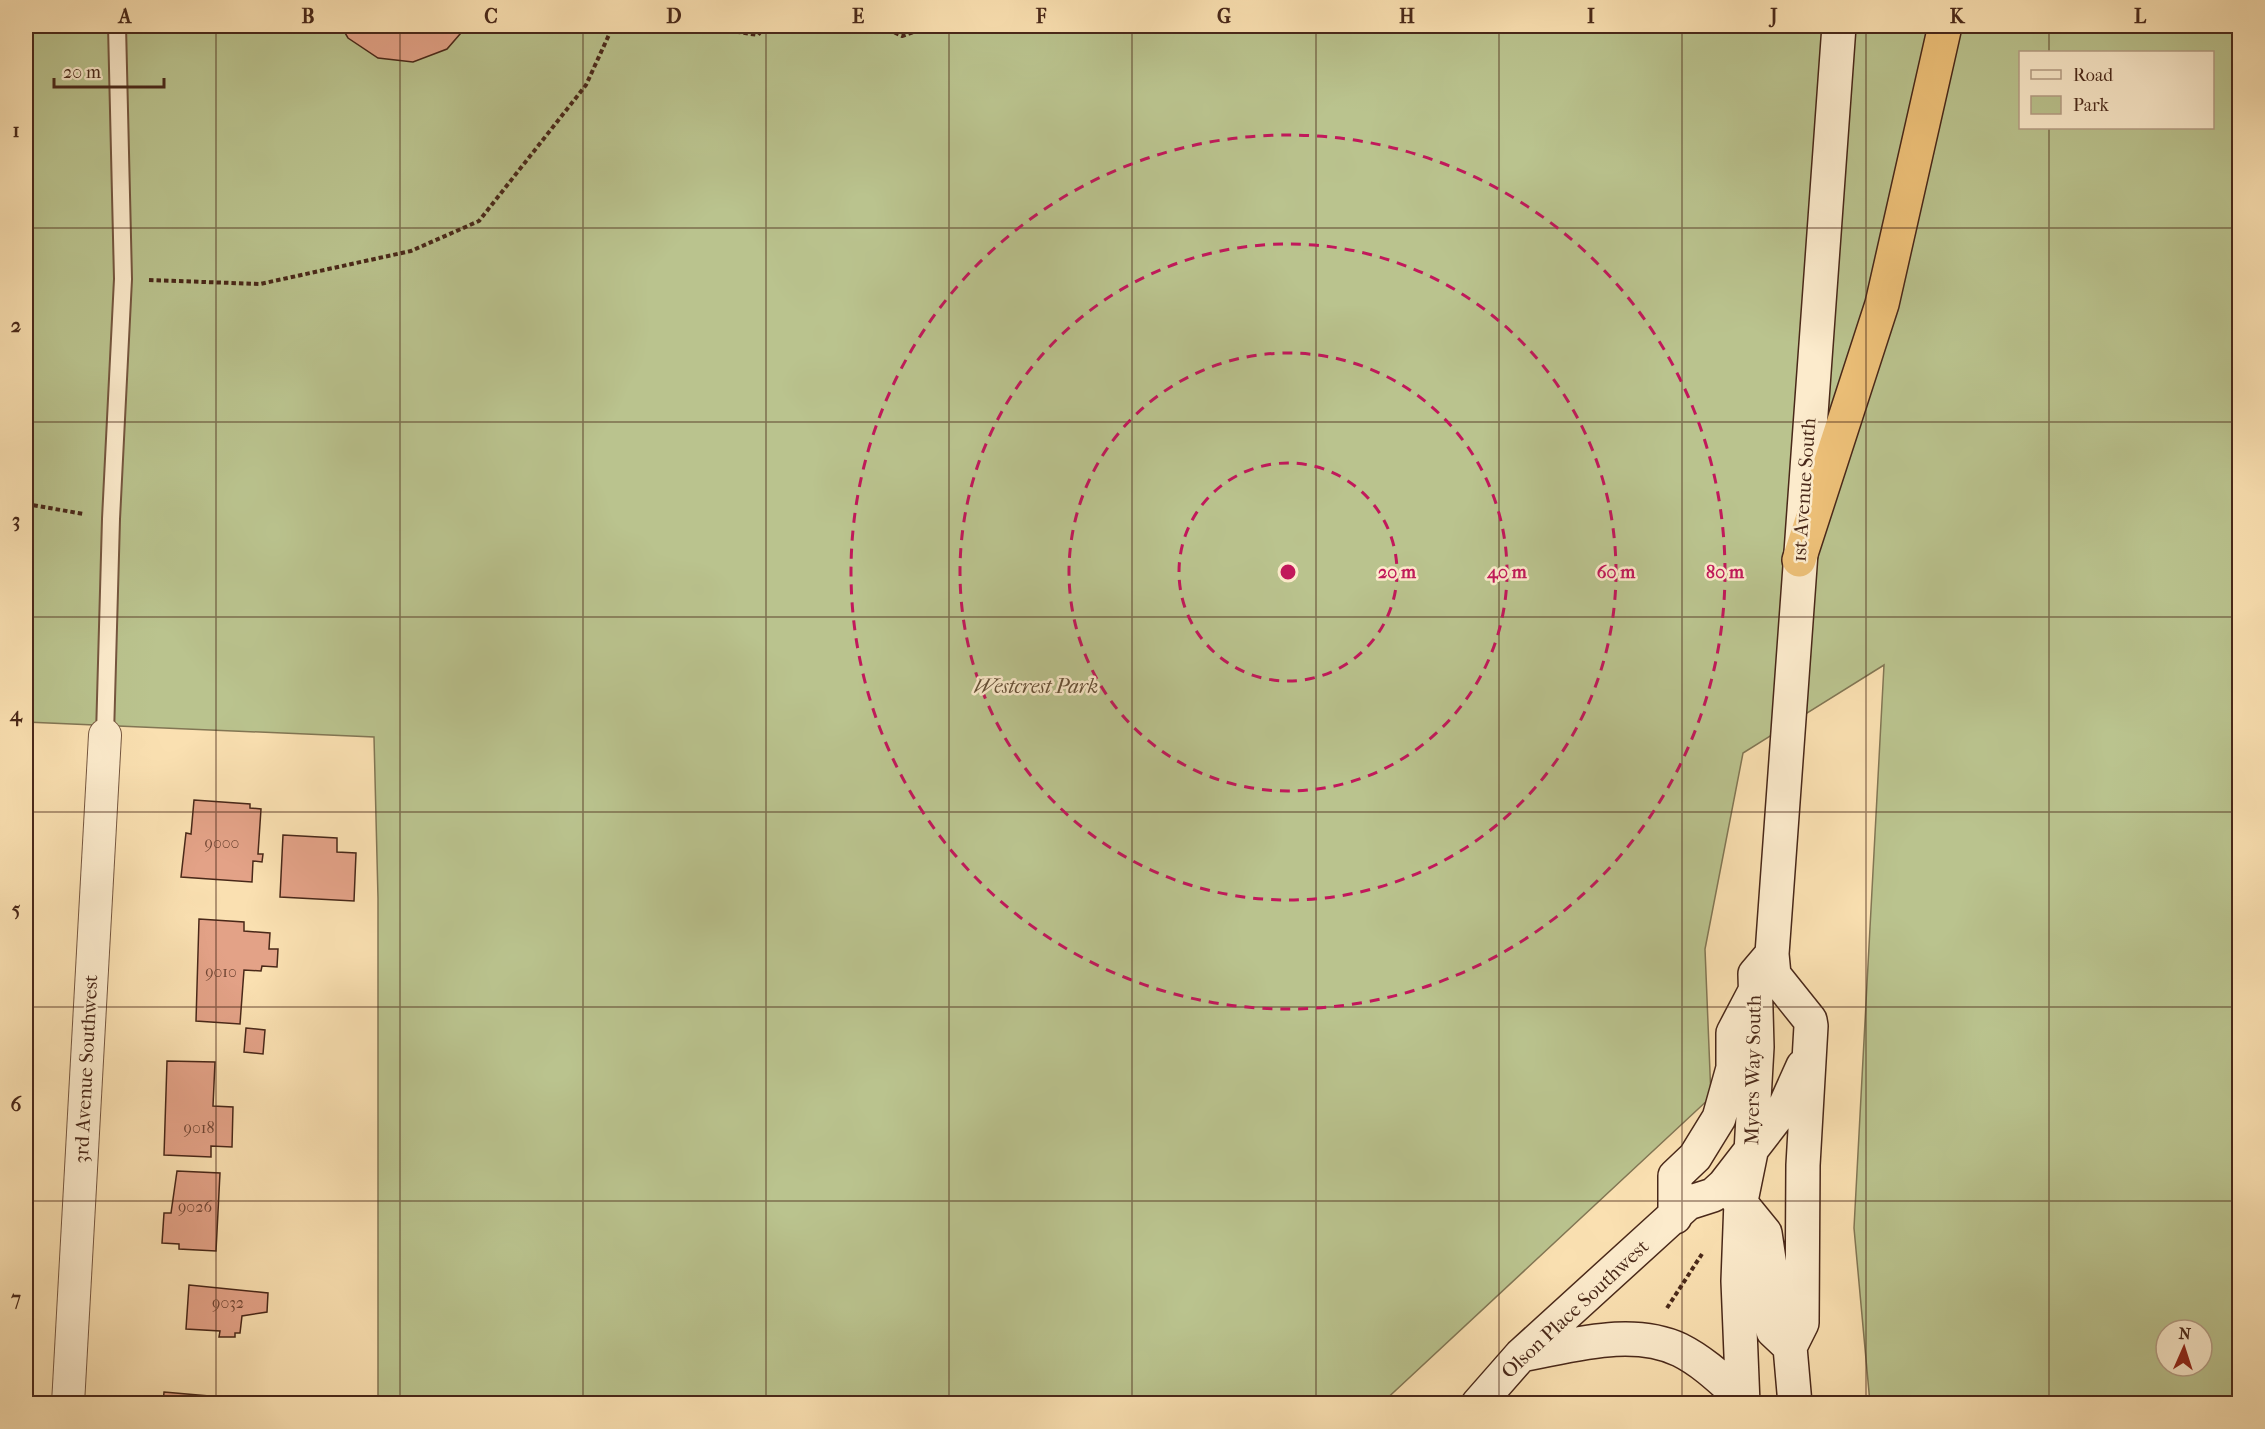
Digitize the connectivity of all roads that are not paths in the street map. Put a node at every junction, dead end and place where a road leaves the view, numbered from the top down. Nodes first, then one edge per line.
1 (117, 26) edge
2 (1839, 26) edge
3 (1945, 26) edge
4 (1799, 560) junction
5 (105, 735) joint
6 (1772, 954) junction
7 (1754, 993) junction
8 (1811, 1026) junction
9 (1751, 1152) junction
10 (1732, 1193) junction
11 (1675, 1217) junction
12 (1790, 1347) junction
13 (1521, 1355) junction
14 (1743, 1401) edge
15 (68, 1404) edge
16 (1478, 1404) edge
17 (1795, 1404) edge

1 - 5 lane
2 - 4 main road, 1st Avenue South
3 - 4 highway
4 - 6 main road, 1st Avenue South
5 - 15 street, 3rd Avenue Southwest
6 - 7 main road, Myers Way South
6 - 8 main road, Myers Way South
7 - 9 main road, Myers Way South
7 - 11 main road
8 - 9 main road
8 - 12 main road
9 - 10 main road, Myers Way South
10 - 11 main road, Olson Place Southwest
10 - 12 main road
10 - 14 main road, Myers Way South
11 - 13 main road, Olson Place Southwest
12 - 17 main road
13 - 14 main road
13 - 16 main road, Olson Place Southwest

